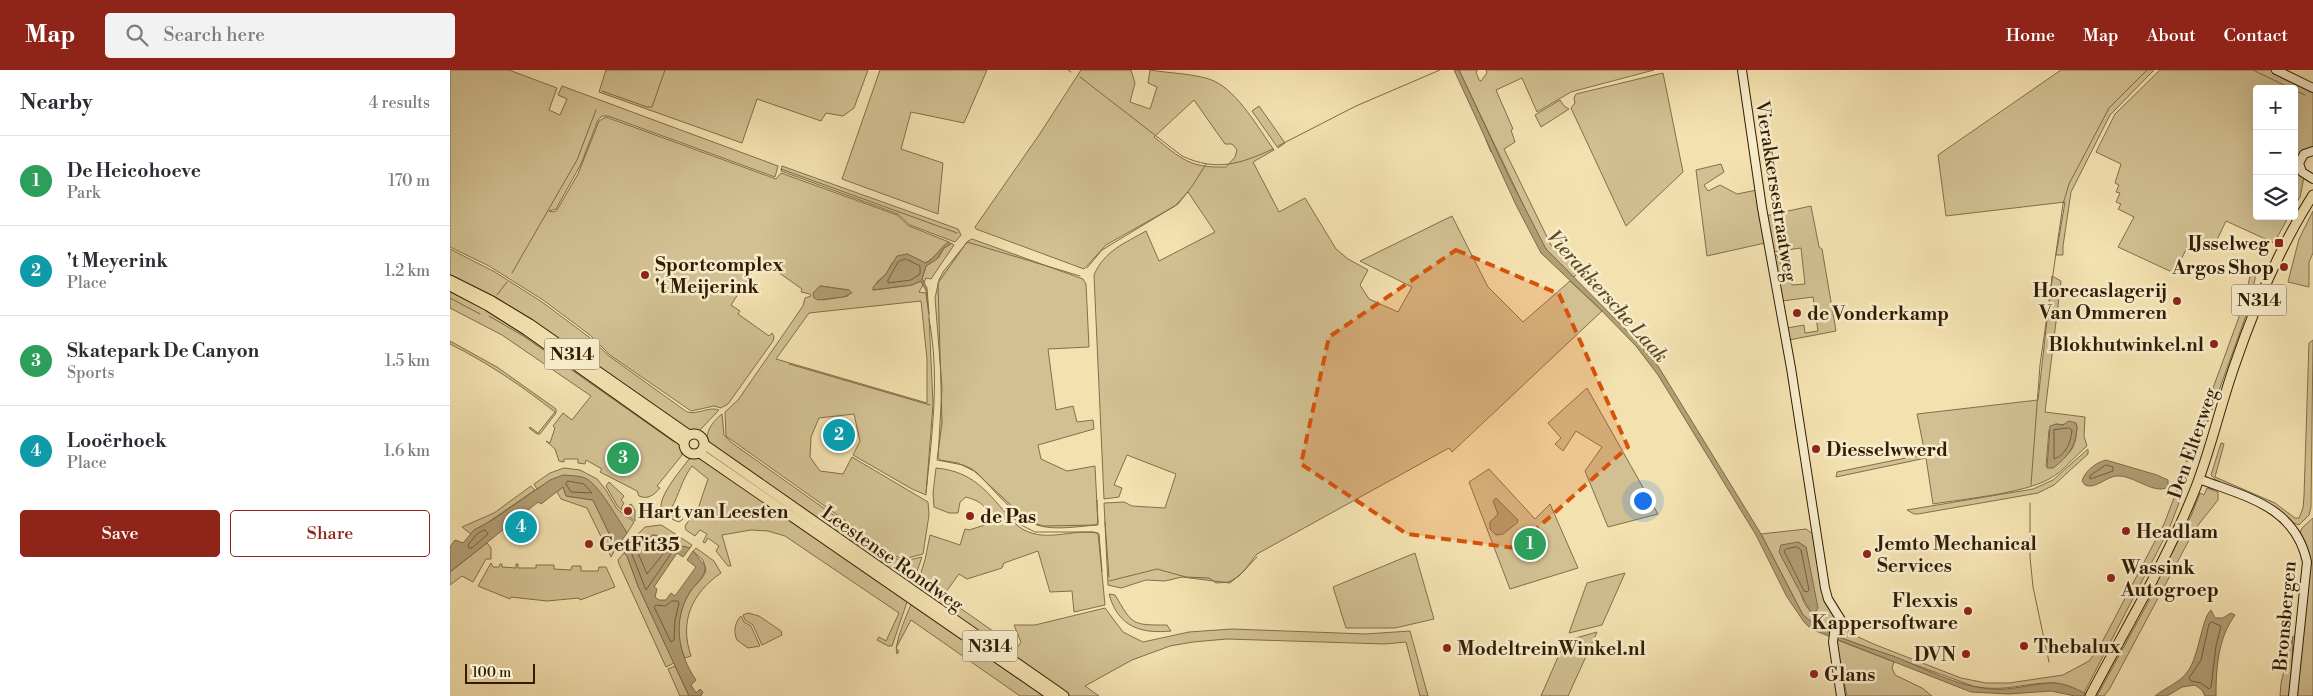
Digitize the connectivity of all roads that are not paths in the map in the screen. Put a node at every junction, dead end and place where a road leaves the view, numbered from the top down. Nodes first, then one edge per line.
1 (1742, 70) edge
2 (2276, 70) edge
3 (2313, 88) edge
4 (2313, 151) edge
5 (2313, 179) edge
6 (2313, 196) edge
7 (450, 280) edge
8 (450, 286) edge
9 (687, 438) junction
10 (702, 449) junction
11 (2199, 479) junction
12 (911, 595) junction
13 (2090, 695) edge
14 (1052, 696) edge
15 (1064, 696) edge
16 (1842, 696) edge
17 (2293, 696) edge

1 - 16 street, Vierakkersestraatweg
2 - 3 street
4 - 5 street
6 - 11 main road, Den Elterweg / N314
7 - 9 main road, N314
8 - 9 main road, N314
9 - 10 main road, N314
9 - 10 main road, N314
10 - 12 main road, Leestense Rondweg / N314
11 - 13 main road, Den Elterweg / N314
11 - 17 street, Bronsbergen
12 - 14 main road, Leestense Rondweg / N314
12 - 15 main road, Leestense Rondweg / N314

